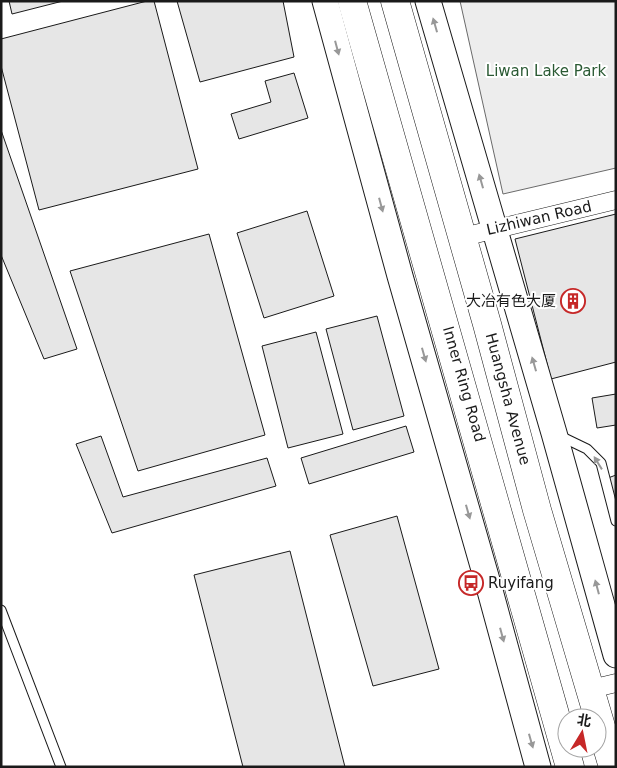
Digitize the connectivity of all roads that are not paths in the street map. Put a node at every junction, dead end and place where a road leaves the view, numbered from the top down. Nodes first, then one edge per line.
1 (325, 1) edge
2 (352, 1) edge
3 (356, 1) edge
4 (390, 1) edge
5 (395, 1) edge
6 (428, 1) edge
7 (616, 200) edge
8 (494, 228) junction
9 (463, 237) junction
10 (438, 301) junction
11 (410, 309) junction
12 (514, 420) junction
13 (551, 422) junction
14 (616, 521) edge
15 (1, 610) edge
16 (614, 637) edge
17 (603, 686) edge
18 (553, 707) junction
19 (588, 708) edge
20 (524, 716) junction
21 (61, 767) edge
22 (538, 767) edge
23 (571, 767) edge
24 (613, 767) edge

1 -> 11 main road
2 - 10 highway
3 - 23 highway, Inner Ring Road
4 - 19 highway
5 - 9 highway, Huangsha Avenue
8 -> 6 main road
7 - 8 street, Lizhiwan Road
8 - 9 street, Lizhiwan Road
13 -> 8 main road
9 - 12 highway, Huangsha Avenue
10 - 11 street
10 - 18 highway
11 -> 20 main road
12 - 13 main road
12 - 17 highway, Huangsha Avenue
14 -> 13 lane
16 -> 13 main road
15 - 21 lane
17 - 24 highway, Huangsha Avenue
18 - 20 street
18 - 23 highway
20 -> 22 main road

